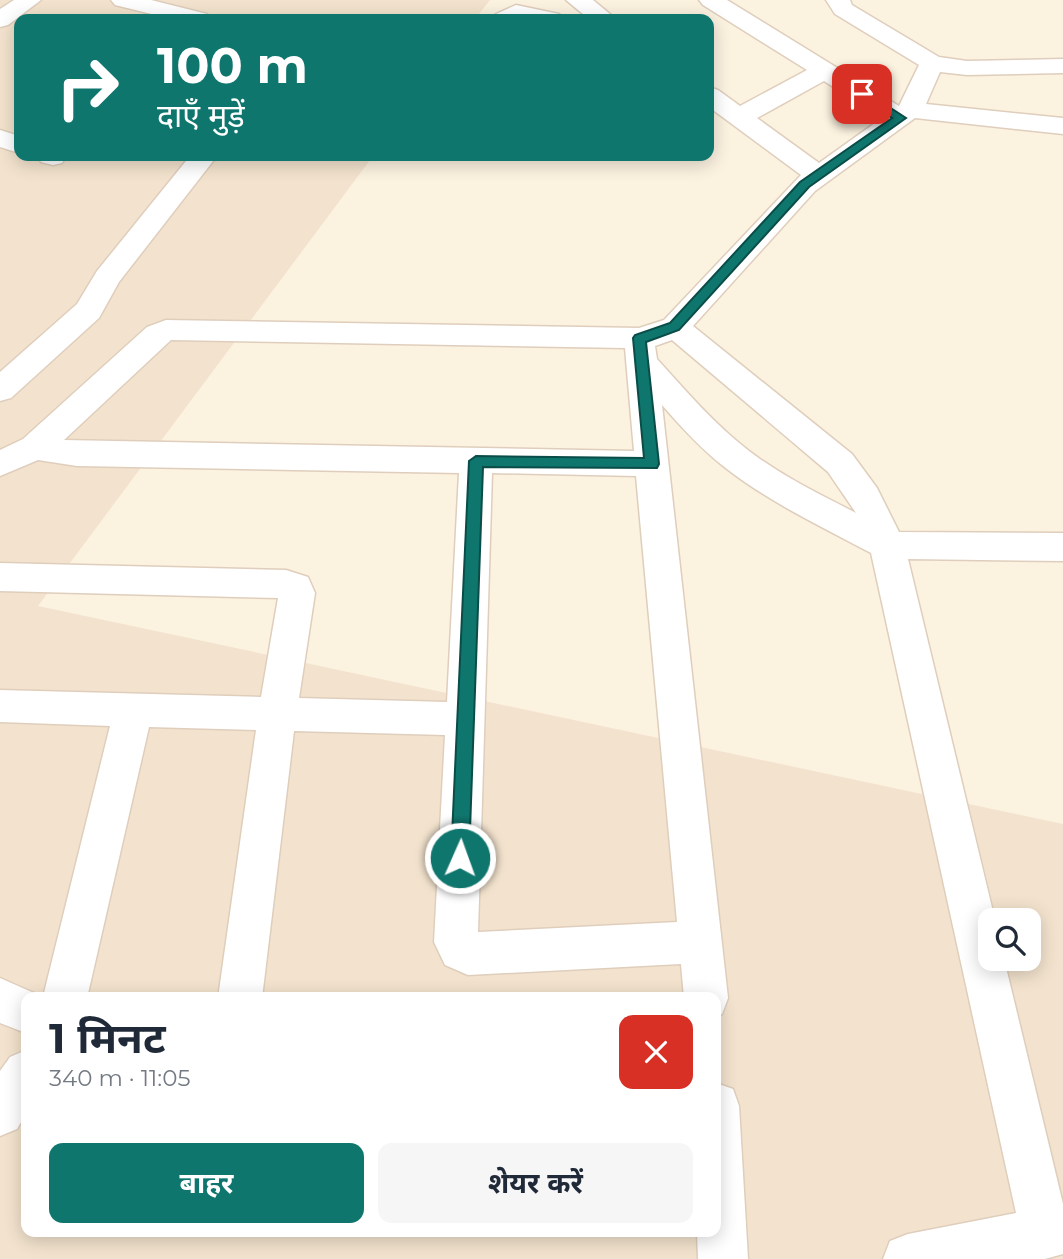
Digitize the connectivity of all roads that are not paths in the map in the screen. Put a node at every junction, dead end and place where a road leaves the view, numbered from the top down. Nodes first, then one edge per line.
1 (29, 0) edge
2 (123, 0) edge
3 (711, 0) edge
4 (838, 0) edge
5 (179, 14) edge
6 (0, 20) edge
7 (932, 64) junction
8 (1063, 66) edge
9 (824, 71) junction
10 (714, 99) edge
11 (905, 114) junction
12 (739, 117) junction
13 (1063, 126) edge
14 (200, 161) edge
15 (817, 174) junction
16 (652, 343) junction
17 (0, 390) edge
18 (35, 447) junction
19 (476, 461) junction
20 (0, 464) edge
21 (652, 464) junction
22 (887, 545) junction
23 (1063, 547) edge
24 (0, 577) edge
25 (0, 706) edge
26 (133, 711) junction
27 (276, 715) junction
28 (465, 719) junction
29 (700, 942) junction
30 (66, 992) edge
31 (241, 992) edge
32 (705, 992) edge
33 (0, 1000) edge
34 (21, 1009) edge
35 (21, 1080) edge
36 (0, 1112) edge
37 (721, 1215) edge
38 (1054, 1231) edge
39 (723, 1259) edge
40 (908, 1259) edge

1 - 6 street
2 - 5 street
3 - 9 street
4 - 7 street
7 - 8 street
7 - 11 street
9 - 11 street
9 - 12 street
10 - 12 street
11 - 13 street
11 - 15 street
12 - 15 street
14 - 17 street
15 - 16 street
16 - 18 street
16 - 21 street
16 - 22 street
16 - 22 street
18 - 19 street
18 - 20 street
19 - 21 street
19 - 28 street
21 - 29 street
22 - 23 street
22 - 38 street
24 - 27 street
25 - 26 street
26 - 27 street
26 - 30 street
27 - 28 street
27 - 31 street
28 - 29 street
29 - 32 street
33 - 34 street
35 - 36 street
37 - 39 street
38 - 40 street

